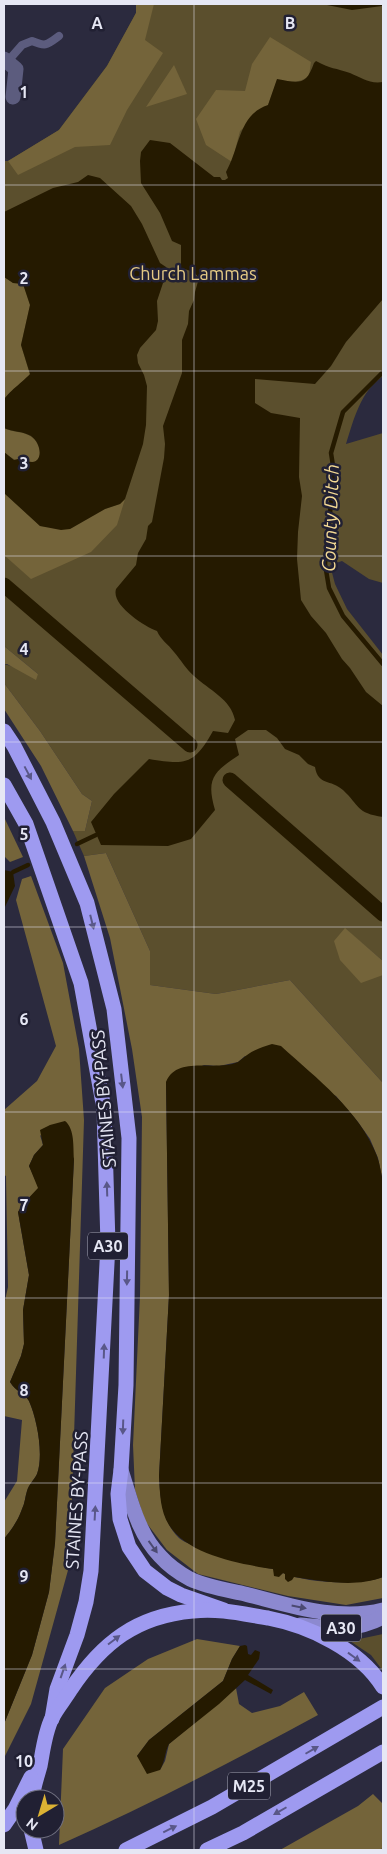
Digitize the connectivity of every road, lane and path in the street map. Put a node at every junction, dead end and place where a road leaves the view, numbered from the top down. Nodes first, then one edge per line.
1 (60, 36) dead end
2 (6, 60) edge
3 (13, 97) dead end
4 (4, 730) edge
5 (4, 785) edge
6 (121, 1470) junction
7 (224, 1610) junction
8 (383, 1610) edge
9 (383, 1617) edge
10 (296, 1625) junction
11 (383, 1687) edge
12 (383, 1707) edge
13 (52, 1719) junction
14 (383, 1752) edge
15 (42, 1756) junction
16 (34, 1789) edge
17 (4, 1825) edge
18 (126, 1850) edge
19 (207, 1850) edge

1 - 2 lane
2 - 3 street
4 -> 6 highway, STAINES BY-PASS / A30
13 -> 5 highway, STAINES BY-PASS / A30
6 - 7 highway, STAINES BY-PASS / A30
6 -> 8 main road, A30
7 - 10 highway
13 -> 7 highway
9 - 10 main road, A30
10 -> 11 highway
18 -> 12 highway, M25
13 - 15 highway
14 -> 19 highway, M25
15 - 16 highway
15 - 17 highway

